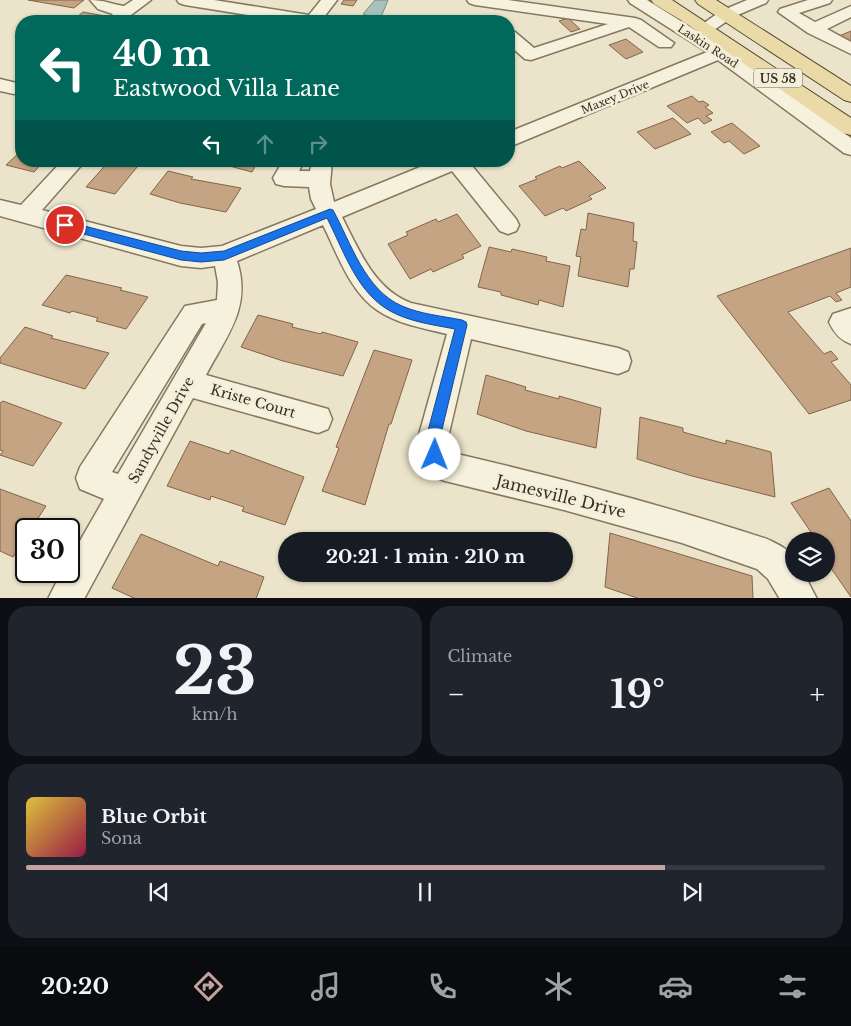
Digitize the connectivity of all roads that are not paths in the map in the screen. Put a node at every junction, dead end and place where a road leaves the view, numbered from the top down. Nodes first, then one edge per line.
1 (98, 0) edge
2 (143, 0) edge
3 (185, 0) edge
4 (329, 0) edge
5 (468, 0) edge
6 (475, 0) edge
7 (636, 0) edge
8 (760, 0) edge
9 (824, 0) edge
10 (828, 0) edge
11 (722, 5) edge
12 (255, 6) edge
13 (660, 7) edge
14 (127, 11) junction
15 (851, 11) edge
16 (121, 15) edge
17 (290, 15) edge
18 (318, 15) edge
19 (485, 15) edge
20 (636, 23) junction
21 (698, 23) junction
22 (814, 29) junction
23 (515, 41) edge
24 (665, 43) dead end
25 (851, 49) edge
26 (720, 53) junction
27 (851, 96) edge
28 (851, 128) edge
29 (515, 138) edge
30 (851, 148) edge
31 (69, 167) edge
32 (290, 167) edge
33 (441, 167) edge
34 (461, 167) edge
35 (320, 170) edge
36 (0, 208) edge
37 (330, 213) junction
38 (25, 215) junction
39 (508, 225) dead end
40 (224, 256) junction
41 (228, 309) junction
42 (851, 319) edge
43 (462, 325) junction
44 (851, 332) edge
45 (618, 361) dead end
46 (188, 383) junction
47 (318, 419) dead end
48 (126, 493) junction
49 (65, 598) edge
50 (800, 598) edge

1 - 14 street
2 - 14 street
3 - 12 street
4 - 18 street
5 - 19 street
6 - 20 street
7 - 13 street, Laskin Road
8 - 11 street
9 - 22 street
10 - 15 street
11 - 21 street
11 - 27 main road, US 58
12 - 17 street
13 - 20 street
13 - 21 main road, Laskin Road / US 58
13 - 26 street, Laskin Road
14 - 16 street
15 - 22 street
20 - 23 street
20 - 24 street
21 - 28 main road, Laskin Road / US 58
22 - 25 street
26 - 29 street, Maxey Drive
26 - 30 street, Laskin Road
31 - 38 street
32 - 35 street
33 - 37 street
34 - 39 street
35 - 37 street
36 - 38 street
37 - 40 street
37 - 43 street
38 - 40 street
40 - 41 street, Sandyville Drive
41 - 46 street, Sandyville Drive
41 - 48 street
42 - 44 street
43 - 45 street
43 - 50 street, Jamesville Drive
46 - 47 street, Kriste Court
46 - 48 street, Sandyville Drive
48 - 49 street, Sandyville Drive

